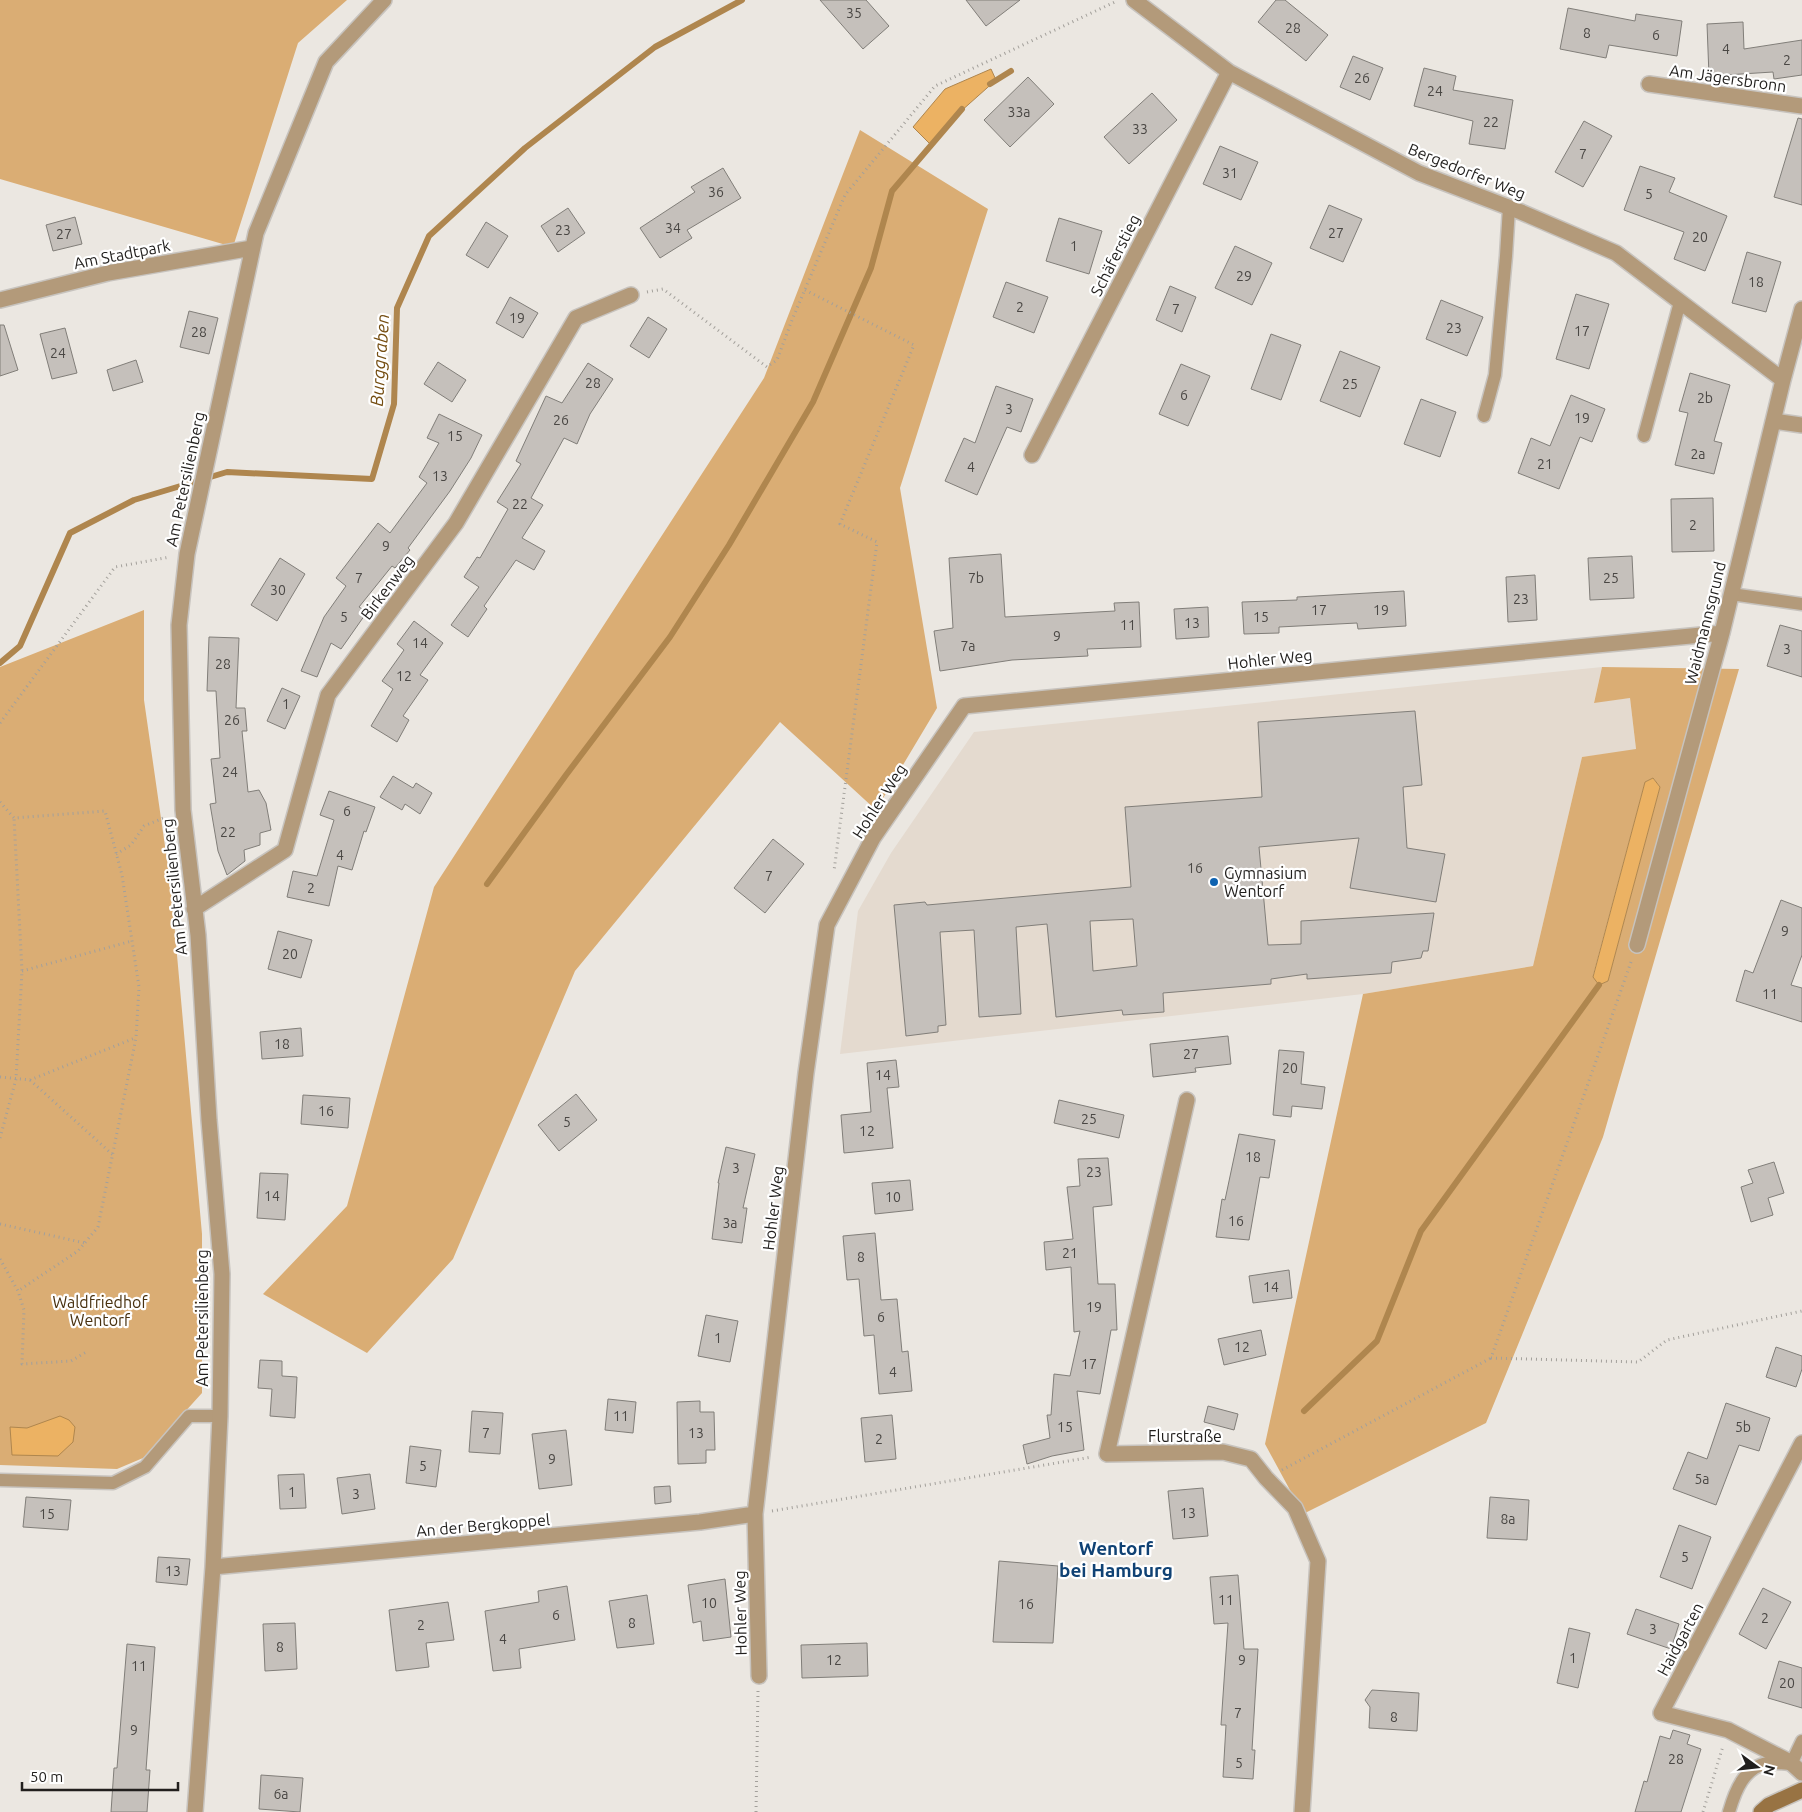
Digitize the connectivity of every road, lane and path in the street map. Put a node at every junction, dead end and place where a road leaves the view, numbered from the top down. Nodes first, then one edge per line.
1 (384, 0) edge
2 (1120, 0) edge
3 (1134, 0) edge
4 (1229, 72) junction
5 (1649, 84) dead end
6 (1802, 106) edge
7 (1509, 207) junction
8 (252, 248) junction
9 (805, 290) junction
10 (631, 295) joint
11 (0, 300) edge
12 (1680, 302) junction
13 (1802, 309) edge
14 (1782, 380) junction
15 (1484, 416) dead end
16 (1773, 420) junction
17 (1802, 426) edge
18 (1644, 436) dead end
19 (1032, 455) dead end
20 (187, 554) junction
21 (1731, 594) junction
22 (1802, 604) edge
23 (1722, 633) junction
24 (0, 723) edge
25 (0, 802) edge
26 (166, 817) dead end
27 (14, 818) junction
28 (116, 854) junction
29 (833, 876) dead end
30 (194, 909) junction
31 (132, 941) junction
32 (1637, 945) joint
33 (22, 971) junction
34 (136, 1038) junction
35 (0, 1077) edge
36 (16, 1079) junction
37 (30, 1080) junction
38 (1187, 1100) dead end
39 (0, 1138) edge
40 (113, 1155) junction
41 (0, 1224) edge
42 (85, 1243) junction
43 (0, 1259) edge
44 (18, 1291) junction
45 (1802, 1311) edge
46 (88, 1351) dead end
47 (1490, 1358) junction
48 (220, 1416) junction
49 (1802, 1443) edge
50 (1107, 1454) junction
51 (1266, 1478) junction
52 (0, 1480) edge
53 (755, 1514) junction
54 (213, 1567) junction
55 (758, 1676) joint
56 (1728, 1730) junction
57 (1802, 1741) edge
58 (1797, 1769) edge
59 (1802, 1790) edge
60 (195, 1812) edge
61 (756, 1812) edge
62 (1302, 1812) edge
63 (1702, 1812) edge
64 (1729, 1812) edge
65 (1761, 1812) edge

1 - 8 street, Am Petersilienberg
2 - 9 path
3 - 4 street, Bergedorfer Weg
4 - 7 street, Bergedorfer Weg
4 - 19 street, Schäferstieg
5 - 6 street, Am Jägersbronn
7 - 12 street, Bergedorfer Weg
7 - 15 lane
8 - 11 street, Am Stadtpark
8 - 20 street, Am Petersilienberg
9 - 10 path
9 - 29 path
10 - 30 street, Birkenweg
12 - 14 street, Bergedorfer Weg
12 - 18 lane
13 - 14 street, Waidmannsgrund
14 - 16 street, Waidmannsgrund
16 - 17 street
16 - 21 street, Waidmannsgrund
20 - 24 path
20 - 30 street, Am Petersilienberg
21 - 22 lane
21 - 23 street, Waidmannsgrund
23 - 32 street, Waidmannsgrund
23 - 53 street, Hohler Weg
25 - 27 path
26 - 28 path
27 - 28 path
27 - 33 path
28 - 31 path
30 - 48 street, Am Petersilienberg
31 - 33 path
31 - 34 path
32 - 47 path
33 - 36 path
34 - 37 path
34 - 40 path
35 - 36 path
36 - 37 path
36 - 39 path
37 - 40 path
38 - 50 street
40 - 42 path
41 - 42 path
42 - 44 path
43 - 44 path
44 - 46 path
45 - 47 path
47 - 51 path
48 - 52 lane
48 - 54 street, Am Petersilienberg
49 - 56 street, Haidgarten
50 - 51 street, Flurstraße
50 - 53 path
51 - 62 street, Flurstraße
53 - 54 street, An der Bergkoppel
53 - 55 street, Hohler Weg
54 - 60 street, Am Petersilienberg
55 - 61 path
56 - 58 street, Haidgarten
56 - 63 path
57 - 58 lane
58 - 64 lane
59 - 65 main road

